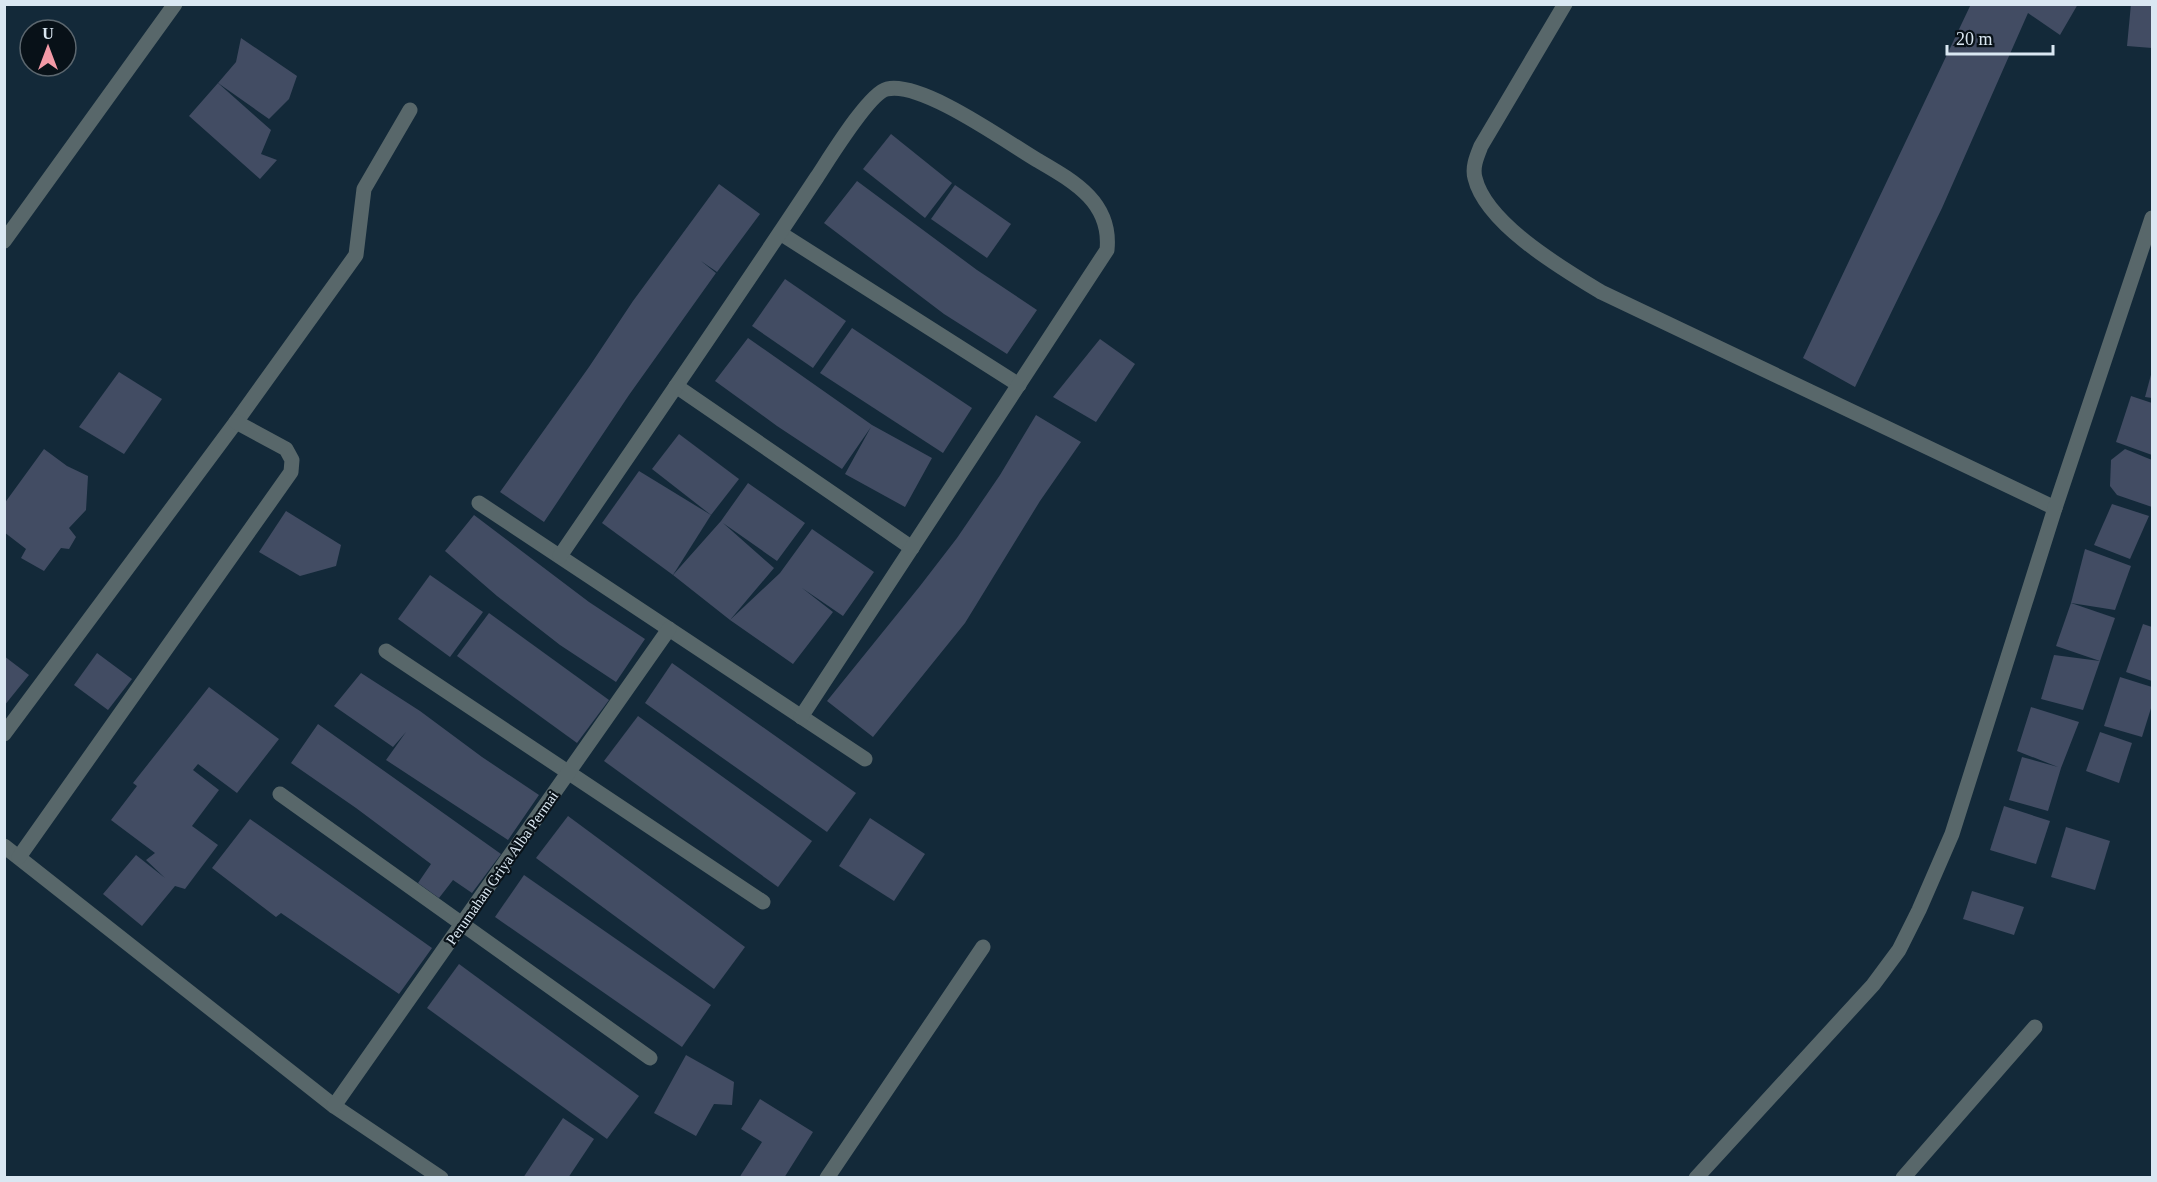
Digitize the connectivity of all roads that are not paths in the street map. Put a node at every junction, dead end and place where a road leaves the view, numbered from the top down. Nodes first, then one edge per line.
1 (175, 4) edge
2 (1565, 4) edge
3 (410, 110) dead end
4 (2152, 218) edge
5 (780, 233) junction
6 (4, 241) edge
7 (1018, 385) junction
8 (676, 386) junction
9 (236, 422) junction
10 (479, 503) dead end
11 (2055, 508) junction
12 (912, 548) junction
13 (560, 556) junction
14 (669, 629) junction
15 (386, 651) dead end
16 (801, 717) junction
17 (4, 734) edge
18 (865, 759) dead end
19 (568, 773) junction
20 (280, 794) dead end
21 (4, 846) edge
22 (19, 857) junction
23 (763, 902) dead end
24 (462, 924) junction
25 (982, 947) dead end
26 (2035, 1027) dead end
27 (651, 1058) dead end
28 (334, 1106) junction
29 (441, 1178) edge
30 (827, 1178) edge
31 (1696, 1178) edge
32 (1903, 1178) edge

1 - 6 street
2 - 11 street
3 - 9 street
4 - 11 street
5 - 7 street
5 - 7 street
5 - 8 street
7 - 12 street
8 - 12 street
8 - 13 street
9 - 17 street
9 - 22 street
10 - 13 street
11 - 31 street
12 - 16 street
13 - 14 street
14 - 16 street
14 - 19 street, Perumahan Griya Alba Permai
15 - 19 street
16 - 18 street
19 - 23 street
19 - 24 street, Perumahan Griya Alba Permai
20 - 24 street
21 - 22 street
22 - 28 street
24 - 27 street
24 - 28 street, Perumahan Griya Alba Permai
25 - 30 street
26 - 32 street
28 - 29 street

